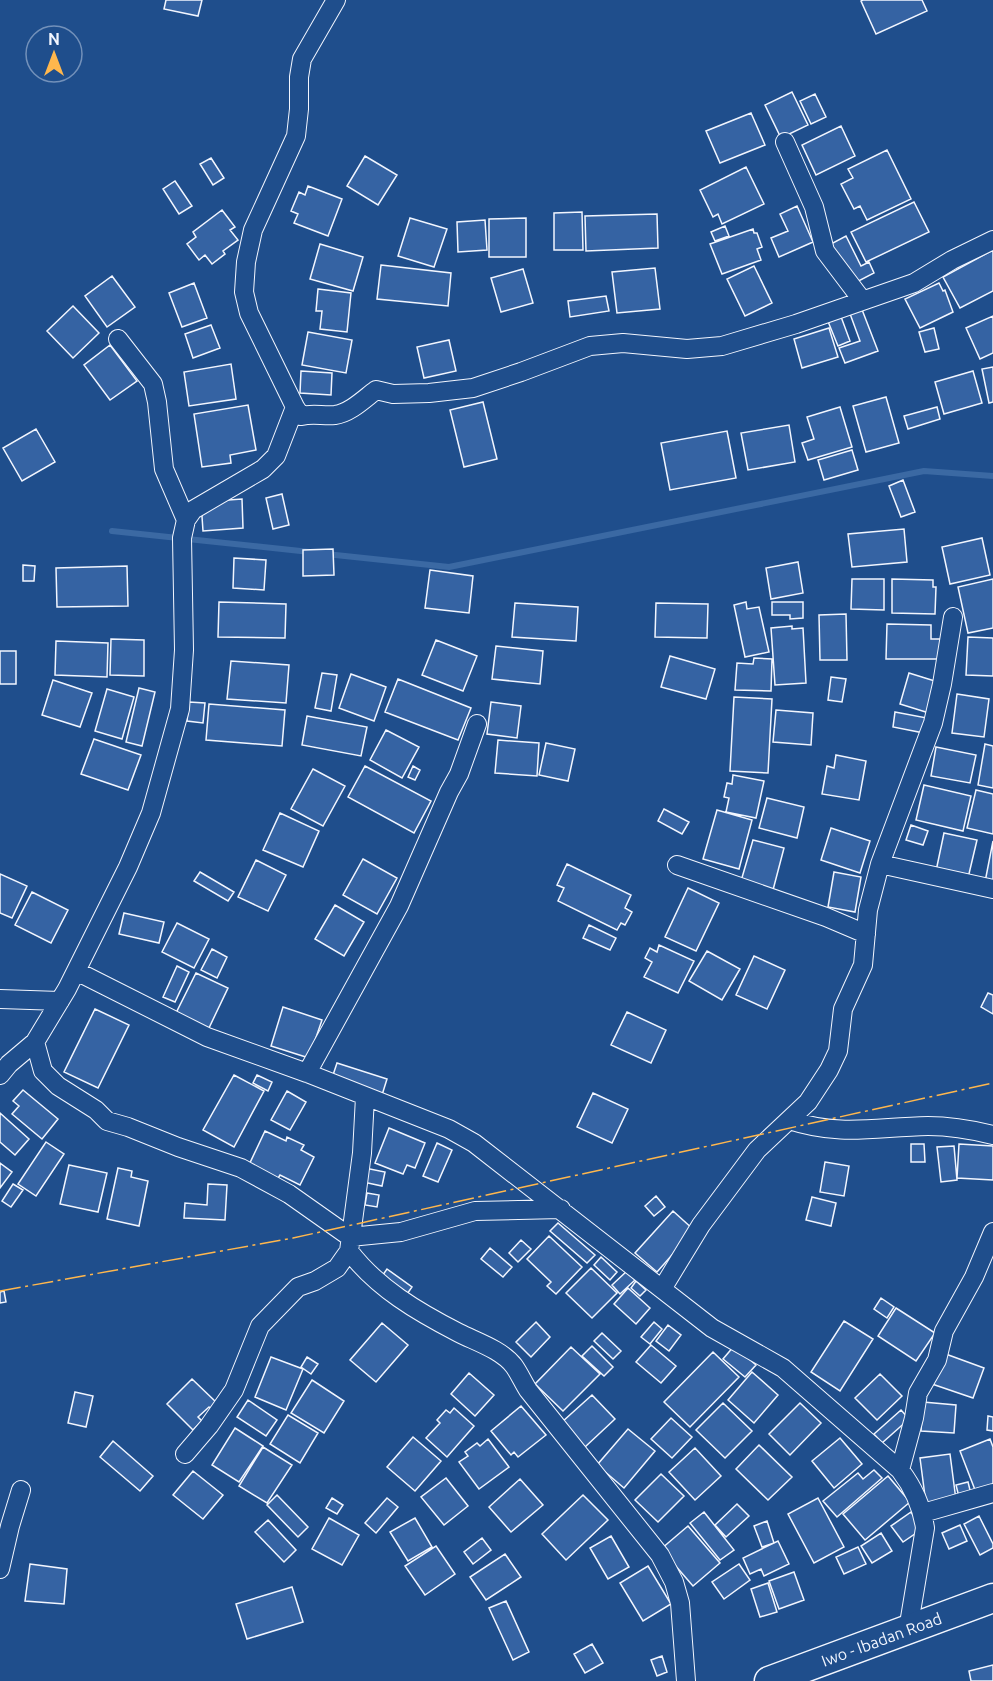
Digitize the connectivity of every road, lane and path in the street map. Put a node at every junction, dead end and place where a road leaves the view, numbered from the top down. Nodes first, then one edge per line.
1 (336, 0) edge
2 (785, 142) dead end
3 (993, 240) edge
4 (862, 300) junction
5 (118, 339) dead end
6 (295, 407) junction
7 (186, 520) junction
8 (953, 617) dead end
9 (477, 724) dead end
10 (880, 864) junction
11 (677, 865) dead end
12 (993, 889) edge
13 (866, 934) junction
14 (82, 964) junction
15 (64, 995) junction
16 (0, 999) edge
17 (35, 1042) junction
18 (4, 1070) edge
19 (43, 1071) junction
20 (307, 1073) junction
21 (365, 1096) junction
22 (789, 1120) junction
23 (993, 1134) edge
24 (561, 1209) junction
25 (993, 1232) edge
26 (349, 1244) junction
27 (662, 1289) junction
28 (185, 1454) dead end
29 (900, 1470) junction
30 (21, 1490) dead end
31 (993, 1493) edge
32 (923, 1513) junction
33 (0, 1569) edge
34 (993, 1598) edge
35 (908, 1630) junction
36 (686, 1681) edge
37 (769, 1681) edge

1 - 6 street
2 - 4 street
3 - 4 street
4 - 6 street
5 - 7 street
6 - 7 street
7 - 14 street
8 - 10 street
9 - 20 street
10 - 12 street
10 - 13 street
11 - 13 street
13 - 22 street
14 - 15 street
14 - 20 street
15 - 16 street
15 - 17 street
17 - 18 street
17 - 19 street
18 - 19 street
19 - 26 street
20 - 21 street
21 - 24 street
21 - 26 street
22 - 23 street
22 - 27 street
24 - 26 street
24 - 27 street
25 - 29 street
26 - 28 street
26 - 36 street
27 - 29 street
29 - 32 street
30 - 33 street
31 - 32 street
32 - 35 street
34 - 35 main road, Iwo - Ibadan Road
35 - 37 main road, Iwo - Ibadan Road

